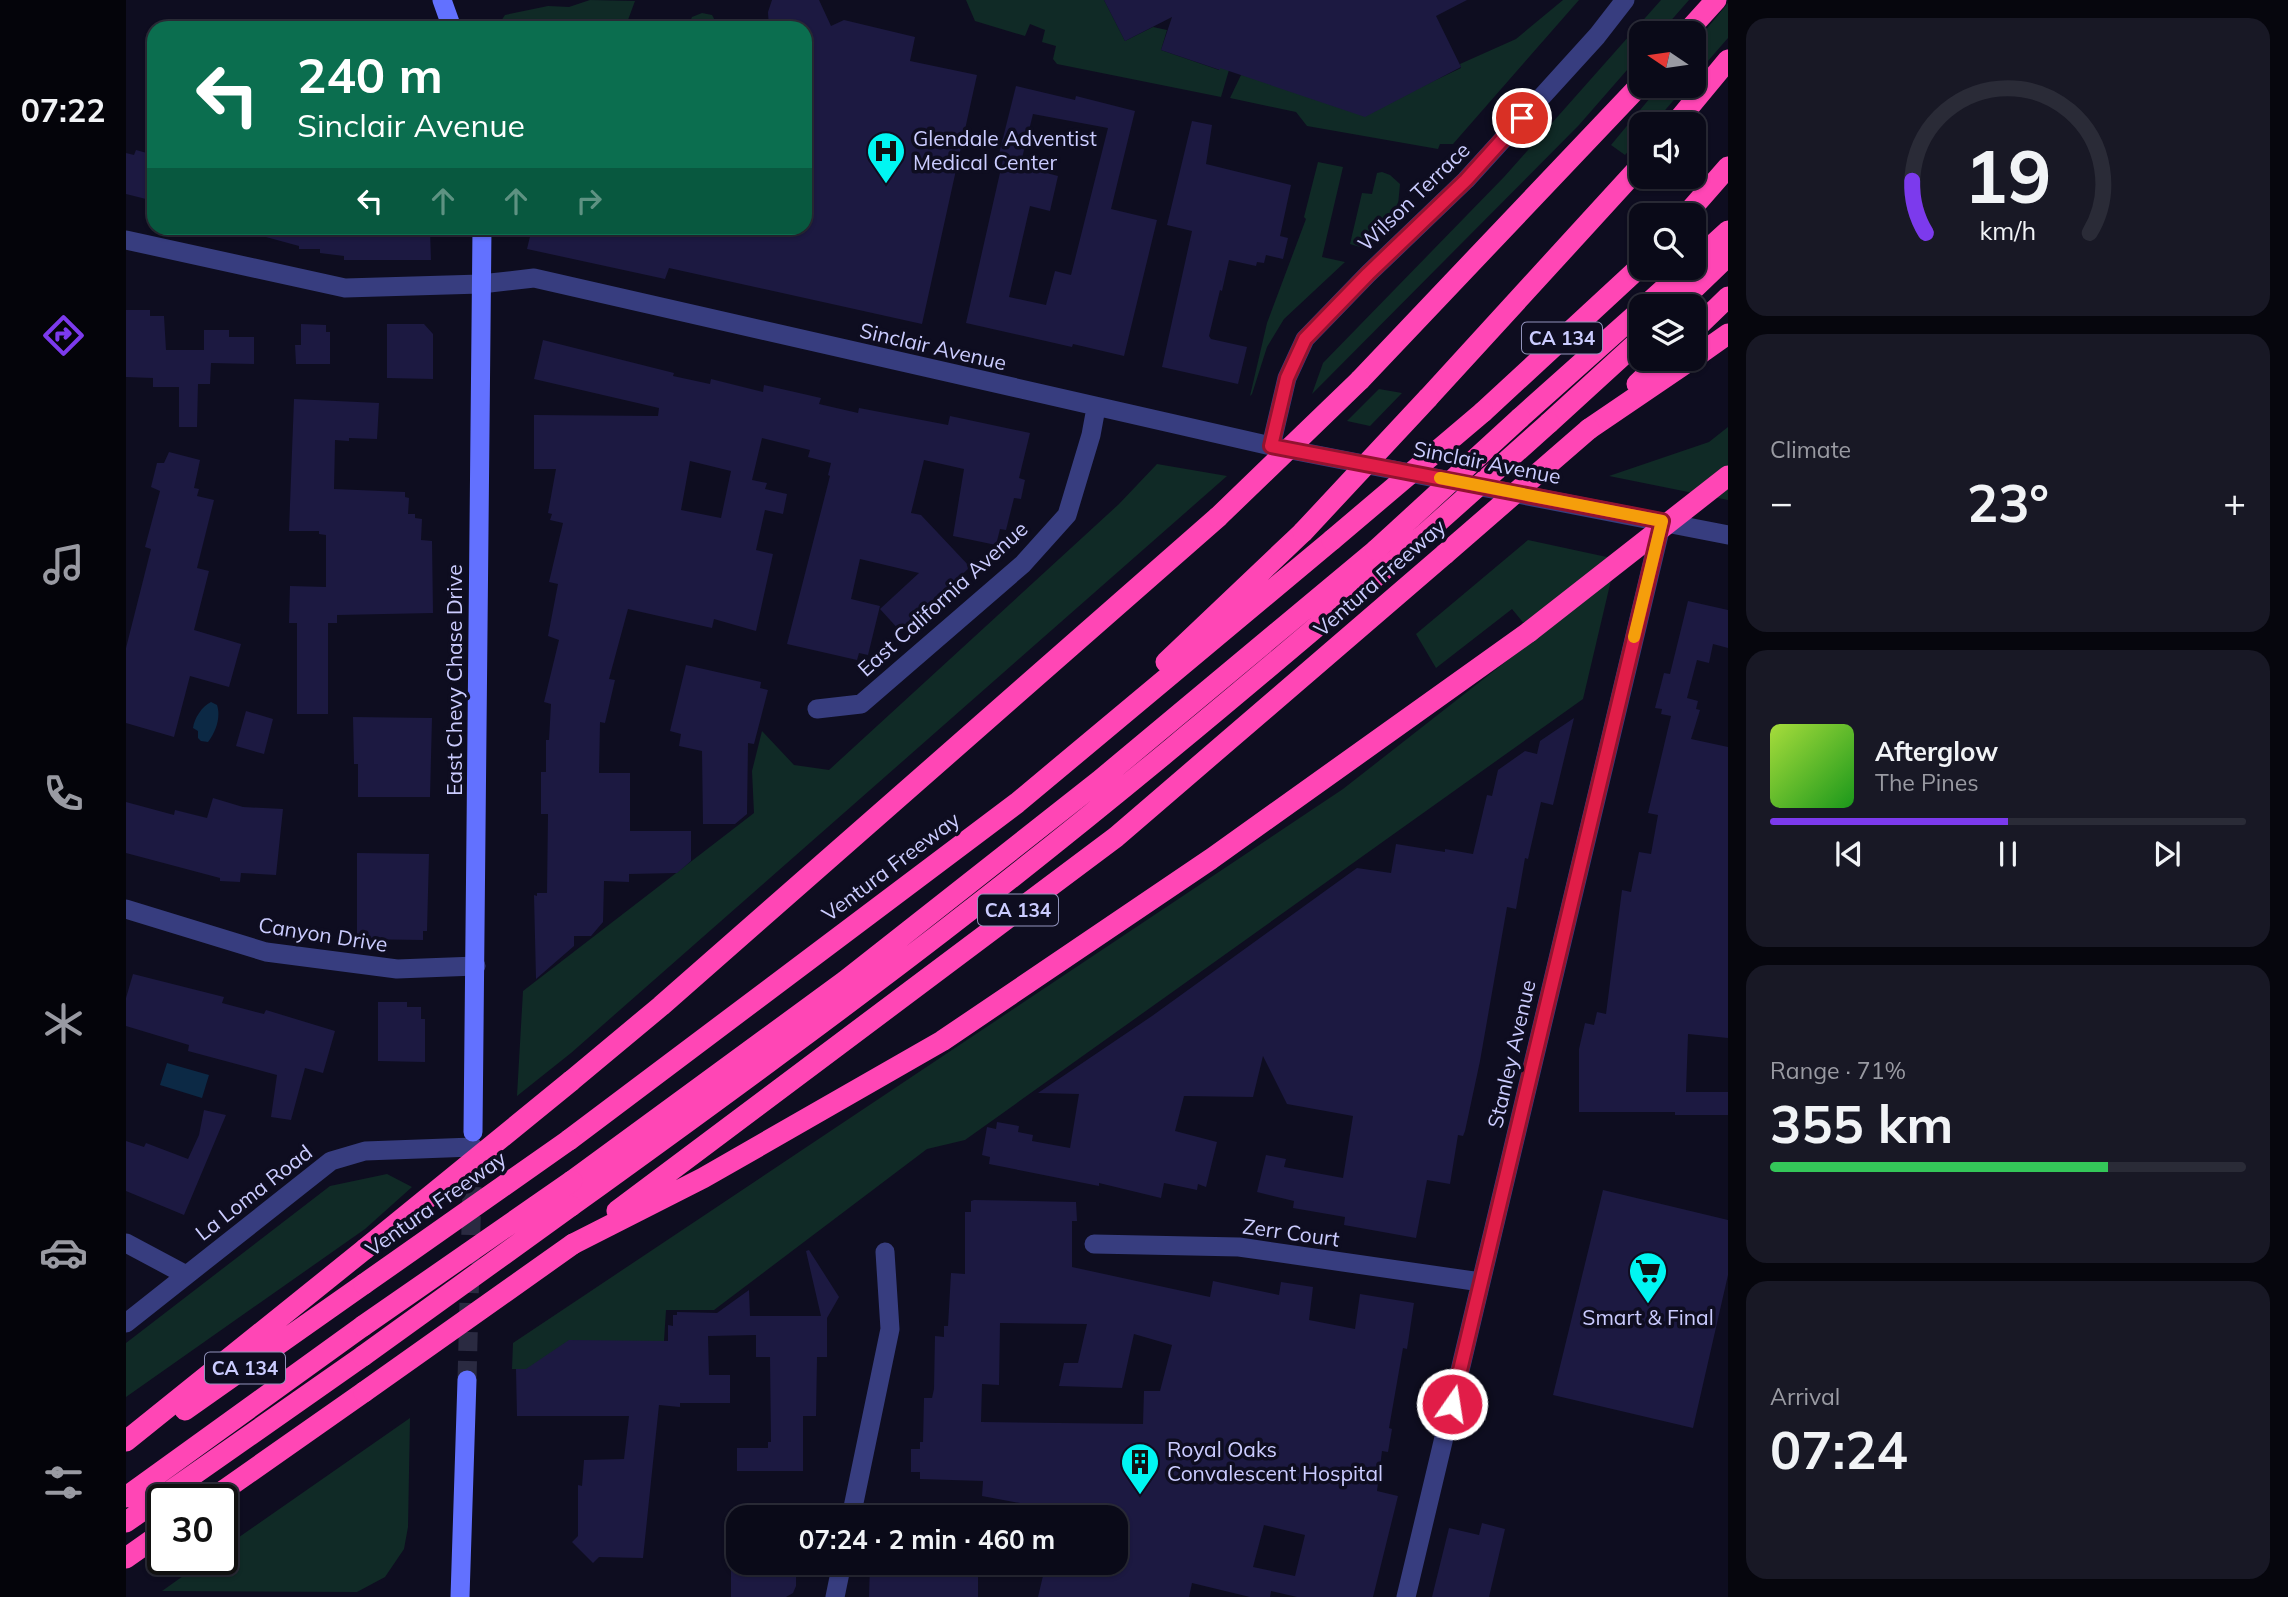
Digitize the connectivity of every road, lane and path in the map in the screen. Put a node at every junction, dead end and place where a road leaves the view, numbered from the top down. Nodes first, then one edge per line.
1 (442, 0) edge
2 (1625, 0) edge
3 (1716, 0) edge
4 (450, 21) edge
5 (1697, 21) edge
6 (1728, 61) edge
7 (1629, 97) edge
8 (1685, 112) edge
9 (1728, 167) edge
10 (1629, 178) edge
11 (1728, 181) edge
12 (1696, 203) edge
13 (1705, 203) edge
14 (1728, 231) edge
15 (482, 235) edge
16 (126, 240) edge
17 (1706, 251) edge
18 (1728, 256) edge
19 (1629, 277) edge
20 (1674, 280) edge
21 (481, 285) junction
22 (1658, 294) edge
23 (1688, 294) edge
24 (1728, 297) edge
25 (1706, 318) edge
26 (1629, 321) edge
27 (1728, 334) edge
28 (1706, 349) edge
29 (1629, 350) edge
30 (1651, 371) edge
31 (1674, 371) edge
32 (1096, 408) junction
33 (1589, 429) junction
34 (1271, 446) junction
35 (1728, 476) edge
36 (1662, 521) junction
37 (1728, 535) edge
38 (817, 709) dead end
39 (1017, 803) junction
40 (126, 909) edge
41 (476, 966) junction
42 (473, 1139) joint
43 (126, 1243) edge
44 (573, 1244) junction
45 (1094, 1244) dead end
46 (885, 1252) dead end
47 (186, 1275) junction
48 (1481, 1282) junction
49 (126, 1323) edge
50 (467, 1380) tunnel mouth
51 (126, 1441) edge
52 (126, 1451) edge
53 (233, 1484) edge
54 (126, 1497) edge
55 (853, 1505) edge
56 (126, 1522) edge
57 (147, 1543) edge
58 (126, 1558) edge
59 (840, 1575) edge
60 (460, 1597) edge
61 (835, 1597) edge
62 (1406, 1597) edge

1 - 4 main road
2 - 34 street, Wilson Terrace
3 - 5 highway
6 - 8 highway
7 - 51 highway, bridge
9 - 12 highway
10 - 39 highway, bridge
11 - 13 highway
14 - 17 highway
15 - 21 main road, East Chevy Chase Drive
16 - 21 street, Sinclair Avenue
18 - 23 highway
19 - 39 highway, Ventura Freeway / CA 134, bridge
20 - 22 highway
21 - 32 street, Sinclair Avenue
21 - 41 main road, East Chevy Chase Drive
24 - 25 highway
26 - 54 highway, bridge
27 - 28 highway
29 - 56 highway, bridge
30 - 33 highway, Ventura Freeway / CA 134
31 - 33 highway
32 - 34 street, Sinclair Avenue
32 - 38 street, East California Avenue
33 - 44 highway, Ventura Freeway / CA 134, bridge
34 - 36 street, Sinclair Avenue
35 - 44 highway, bridge
36 - 37 street, Sinclair Avenue
36 - 48 street, Stanley Avenue
39 - 52 highway, Ventura Freeway / CA 134, bridge
40 - 41 street, Canyon Drive
41 - 42 main road, East Chevy Chase Drive
42 - 47 street, La Loma Road
43 - 47 street
44 - 53 highway, Ventura Freeway / CA 134, bridge
45 - 48 street, Zerr Court
46 - 55 street
47 - 49 street, La Loma Road
48 - 62 street, Stanley Avenue
50 - 60 main road
57 - 58 highway
59 - 61 street

